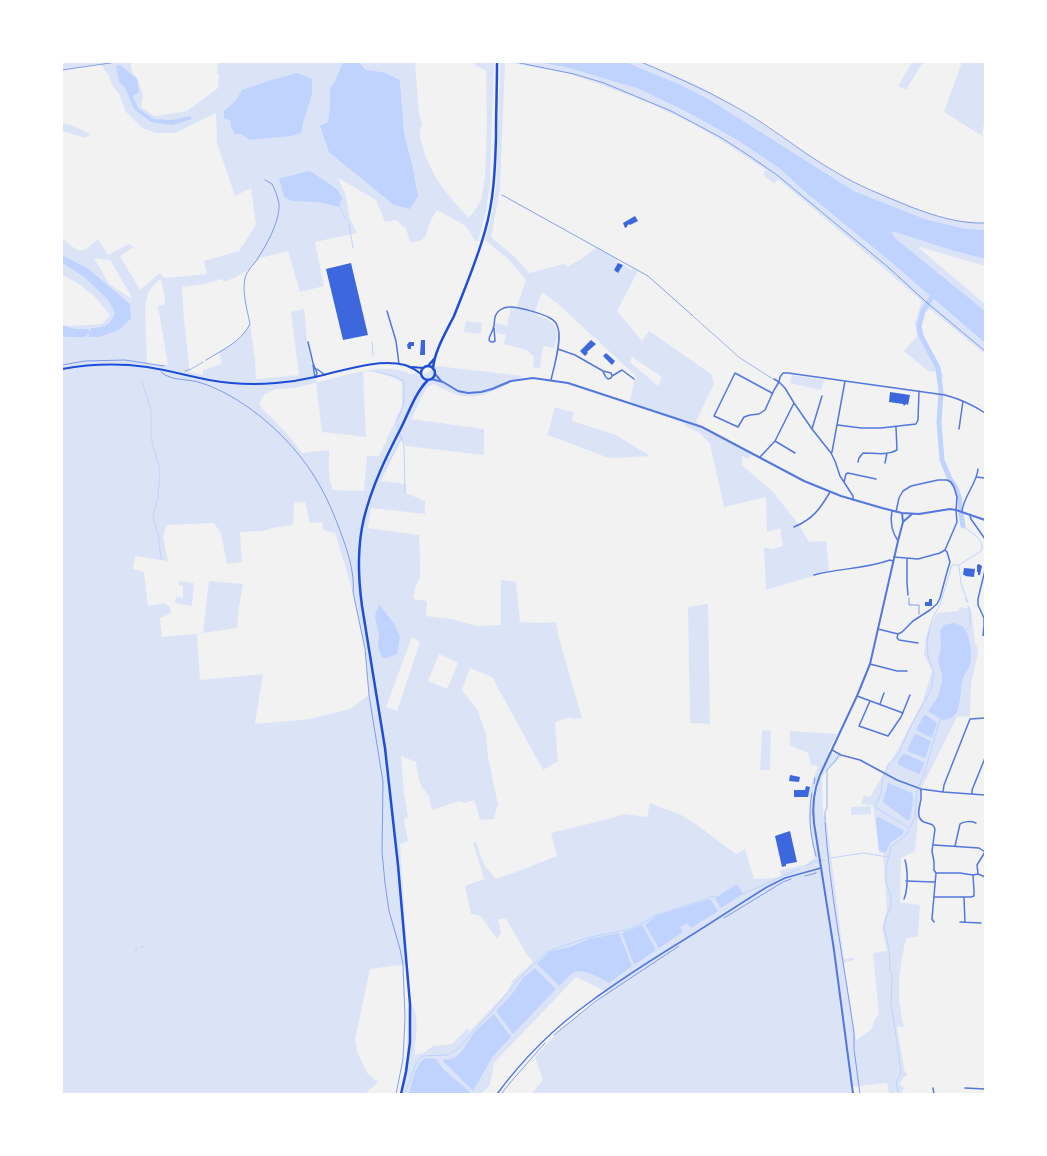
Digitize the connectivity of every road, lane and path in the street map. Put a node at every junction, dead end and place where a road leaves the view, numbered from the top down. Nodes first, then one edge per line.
1 (117, 62) edge
2 (497, 62) edge
3 (515, 62) edge
4 (641, 62) edge
5 (62, 70) edge
6 (266, 180) dead end
7 (502, 195) dead end
8 (985, 223) edge
9 (387, 311) dead end
10 (694, 317) joint
11 (494, 328) junction
12 (308, 342) dead end
13 (558, 349) junction
14 (985, 351) edge
15 (435, 358) junction
16 (203, 362) joint
17 (313, 364) junction
18 (399, 364) junction
19 (428, 366) junction
20 (411, 367) junction
21 (316, 368) junction
22 (423, 368) junction
23 (62, 370) edge
24 (433, 370) junction
25 (603, 370) junction
26 (185, 371) dead end
27 (161, 373) dead end
28 (421, 374) junction
29 (434, 374) junction
30 (325, 375) junction
31 (612, 376) junction
32 (315, 377) junction
33 (423, 378) junction
34 (634, 379) dead end
35 (774, 379) joint
36 (429, 380) junction
37 (551, 380) junction
38 (845, 381) junction
39 (443, 382) junction
40 (779, 382) junction
41 (420, 390) junction
42 (919, 392) junction
43 (772, 393) junction
44 (822, 396) dead end
45 (964, 401) junction
46 (794, 403) junction
47 (985, 413) edge
48 (838, 424) junction
49 (896, 427) junction
50 (812, 429) junction
51 (959, 429) dead end
52 (775, 442) junction
53 (795, 453) dead end
54 (831, 453) junction
55 (887, 453) junction
56 (759, 457) junction
57 (858, 462) dead end
58 (885, 463) dead end
59 (978, 469) dead end
60 (976, 477) junction
61 (985, 478) edge
62 (876, 480) dead end
63 (844, 482) junction
64 (830, 492) junction
65 (853, 500) junction
66 (959, 510) junction
67 (892, 511) junction
68 (896, 512) junction
69 (902, 513) junction
70 (912, 514) junction
71 (970, 514) junction
72 (985, 520) edge
73 (904, 522) junction
74 (794, 527) dead end
75 (985, 539) edge
76 (898, 541) junction
77 (945, 550) junction
78 (894, 557) junction
79 (907, 559) junction
80 (893, 561) junction
81 (985, 570) edge
82 (814, 575) dead end
83 (908, 595) joint
84 (919, 617) junction
85 (984, 626) edge
86 (878, 629) junction
87 (898, 634) junction
88 (985, 636) edge
89 (918, 643) dead end
90 (870, 664) junction
91 (907, 671) dead end
92 (884, 693) dead end
93 (910, 695) dead end
94 (857, 696) junction
95 (870, 701) junction
96 (880, 704) junction
97 (903, 713) junction
98 (985, 718) edge
99 (831, 750) junction
100 (839, 754) junction
101 (985, 758) edge
102 (921, 789) junction
103 (943, 792) junction
104 (972, 794) junction
105 (985, 795) edge
106 (825, 820) joint
107 (976, 823) dead end
108 (810, 824) dead end
109 (933, 845) junction
110 (955, 846) junction
111 (985, 852) edge
112 (818, 858) junction
113 (905, 860) dead end
114 (821, 868) junction
115 (816, 870) junction
116 (936, 873) junction
117 (978, 874) junction
118 (973, 875) junction
119 (804, 876) dead end
120 (985, 877) edge
121 (790, 880) dead end
122 (906, 881) junction
123 (934, 882) junction
124 (934, 897) junction
125 (964, 898) junction
126 (904, 899) dead end
127 (723, 918) dead end
128 (934, 922) dead end
129 (960, 922) dead end
130 (965, 922) junction
131 (981, 923) dead end
132 (684, 943) dead end
133 (553, 1036) dead end
134 (545, 1044) dead end
135 (933, 1088) dead end
136 (965, 1088) dead end
137 (985, 1089) edge
138 (396, 1094) edge
139 (401, 1094) edge
140 (497, 1094) edge
141 (501, 1094) edge
142 (853, 1094) edge
143 (860, 1094) edge
144 (934, 1094) edge

1 - 5 path
2 - 15 main road
3 - 14 path
4 - 8 path
6 - 16 path
7 - 10 path
9 - 18 street
10 - 35 lane
11 - 11 street
11 - 13 street
12 - 17 street
13 - 25 street
13 - 37 street
15 - 19 main road
15 - 24 main road
16 - 26 lane
17 - 21 street
17 - 32 street
18 - 20 main road
18 - 30 main road
19 - 22 main road
19 - 24 main road
20 - 22 main road
20 - 28 main road
21 - 30 street
21 - 32 street
22 - 28 main road
23 - 32 main road
24 - 29 main road
25 - 31 street
25 - 31 street
27 - 138 path
28 - 33 main road
29 - 36 main road
29 - 39 street
30 - 32 main road
31 - 34 street
33 - 36 main road
33 - 41 main road
35 - 40 street
36 - 39 street
36 - 41 main road
37 - 39 street
37 - 56 street
38 - 40 street
38 - 42 street
38 - 48 street
40 - 43 street
40 - 46 street
41 - 139 main road
42 - 45 street
42 - 49 street
43 - 43 street
44 - 50 street
45 - 47 street
45 - 51 street
46 - 50 street
46 - 52 street
48 - 49 street
48 - 54 street
49 - 55 street
50 - 54 street
52 - 53 street
52 - 56 street
54 - 63 street
55 - 57 street
55 - 58 street
56 - 64 street
59 - 60 street
60 - 61 street
60 - 66 street
62 - 63 street
63 - 65 street
64 - 65 street
64 - 74 street
65 - 67 street
66 - 68 street
66 - 70 street
66 - 71 street
66 - 77 street
67 - 68 street
67 - 76 street
68 - 69 street
69 - 70 street
69 - 73 street
70 - 73 street
71 - 72 street
71 - 75 street
73 - 76 street
76 - 78 street
77 - 79 street
77 - 84 street
78 - 79 street
78 - 80 street
79 - 83 street
80 - 82 street
80 - 86 street
81 - 85 street
83 - 84 path
84 - 87 street
85 - 88 street
86 - 87 street
86 - 90 street
87 - 89 street
90 - 91 street
90 - 94 street
92 - 96 street
93 - 97 street
94 - 95 street
94 - 99 street
95 - 96 street
95 - 97 street
96 - 97 street
98 - 103 street
99 - 100 street
99 - 112 street
100 - 102 street
100 - 106 lane
101 - 104 street
102 - 103 street
102 - 109 street
103 - 104 street
104 - 105 street
106 - 143 path
107 - 110 street
108 - 112 path
109 - 110 street
109 - 116 street
110 - 111 street
111 - 117 street
112 - 114 street
113 - 122 street
114 - 115 street
114 - 142 street
115 - 119 path
115 - 140 street
116 - 118 street
116 - 123 street
117 - 118 street
117 - 120 street
118 - 125 street
121 - 127 path
122 - 123 street
122 - 126 street
123 - 124 street
124 - 125 street
124 - 128 street
125 - 130 street
129 - 130 street
130 - 131 street
132 - 133 path
134 - 141 path
135 - 144 street
136 - 137 street

